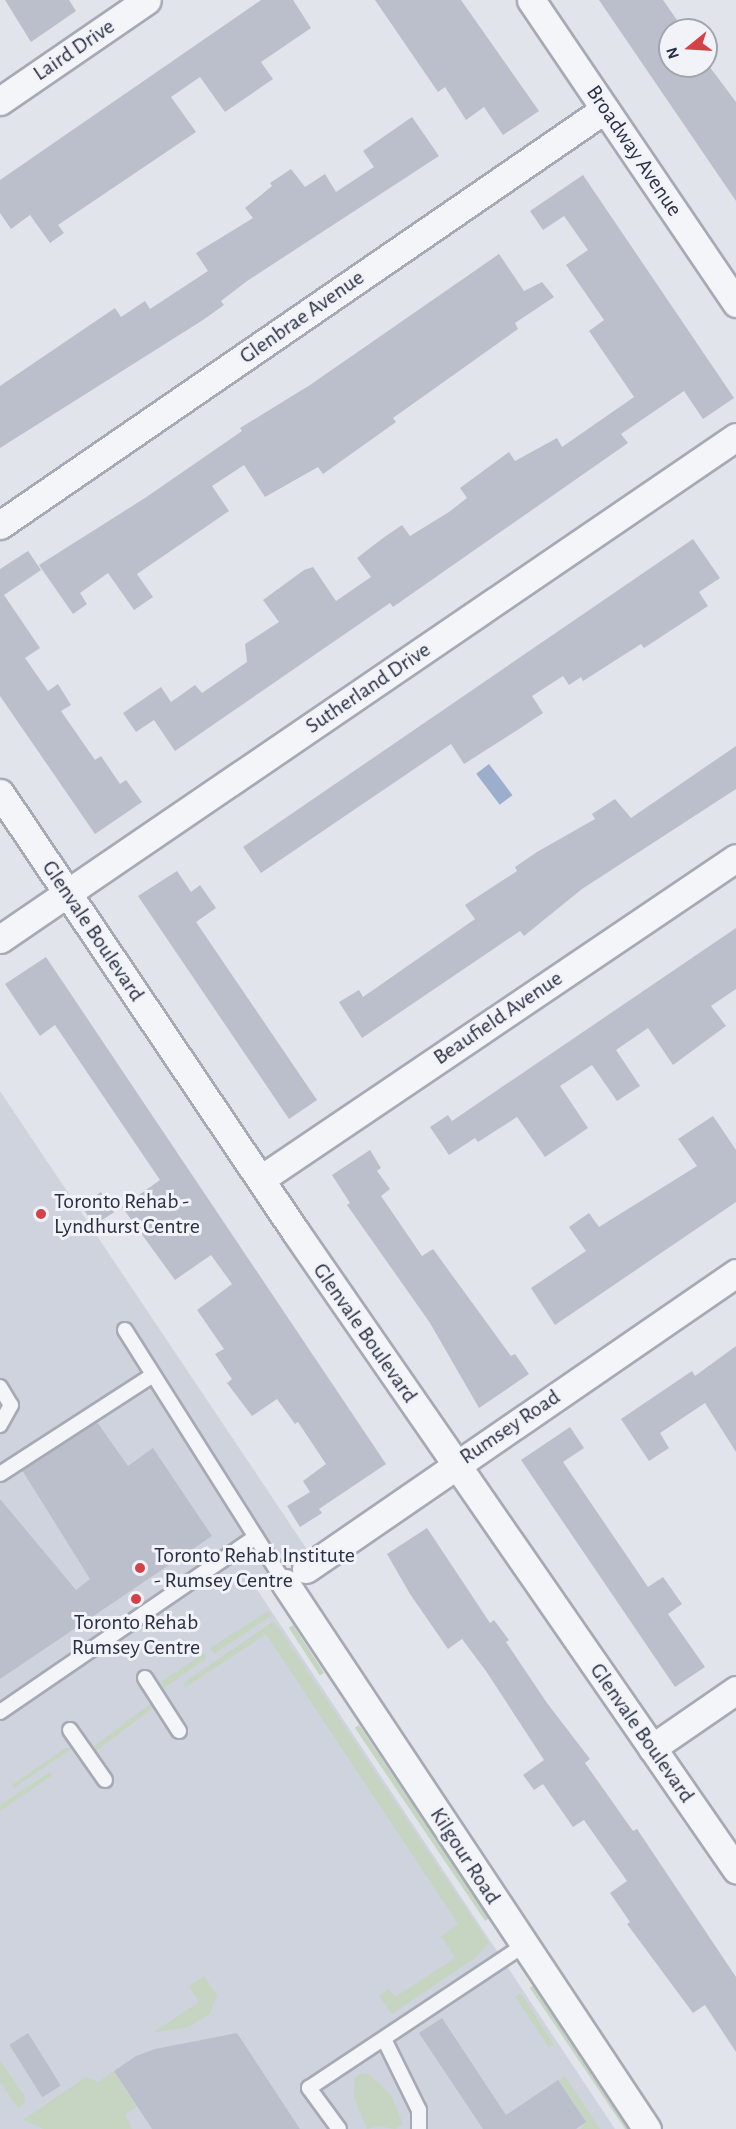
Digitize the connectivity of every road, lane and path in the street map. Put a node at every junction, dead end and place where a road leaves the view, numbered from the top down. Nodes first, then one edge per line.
1 (531, 0) edge
2 (138, 2) edge
3 (0, 101) edge
4 (605, 109) junction
5 (736, 303) edge
6 (736, 437) edge
7 (0, 525) edge
8 (0, 794) edge
9 (736, 858) edge
10 (68, 894) junction
11 (0, 939) edge
12 (261, 1179) junction
13 (736, 1273) edge
14 (125, 1329) dead end
15 (153, 1375) junction
16 (0, 1387) edge
17 (0, 1425) edge
18 (456, 1465) junction
19 (0, 1474) edge
20 (256, 1537) junction
21 (296, 1576) junction
22 (145, 1678) dead end
23 (736, 1690) edge
24 (0, 1712) edge
25 (70, 1730) dead end
26 (179, 1731) dead end
27 (652, 1748) junction
28 (105, 1780) dead end
29 (736, 1869) edge
30 (524, 1945) junction
31 (384, 2039) junction
32 (339, 2129) edge
33 (419, 2129) edge
34 (647, 2129) edge

1 - 4 street, Broadway Avenue
2 - 3 street, Laird Drive
4 - 5 street, Broadway Avenue
4 - 7 street, Glenbrae Avenue
6 - 10 street, Sutherland Drive
8 - 10 street, Glenvale Boulevard
9 - 12 street, Beaufield Avenue
10 - 11 street, Sutherland Drive
10 - 12 street, Glenvale Boulevard
12 - 18 street, Glenvale Boulevard
13 - 18 street, Rumsey Road
14 - 15 lane
15 - 19 lane
15 - 20 lane
16 - 17 lane
18 - 21 street, Rumsey Road
18 - 27 street, Glenvale Boulevard
20 - 21 lane
20 - 24 lane
21 - 30 street, Kilgour Road
22 - 26 lane
23 - 27 street
25 - 28 lane
27 - 29 street, Glenvale Boulevard
30 - 31 lane
30 - 34 street, Kilgour Road
31 - 32 lane
31 - 33 lane

